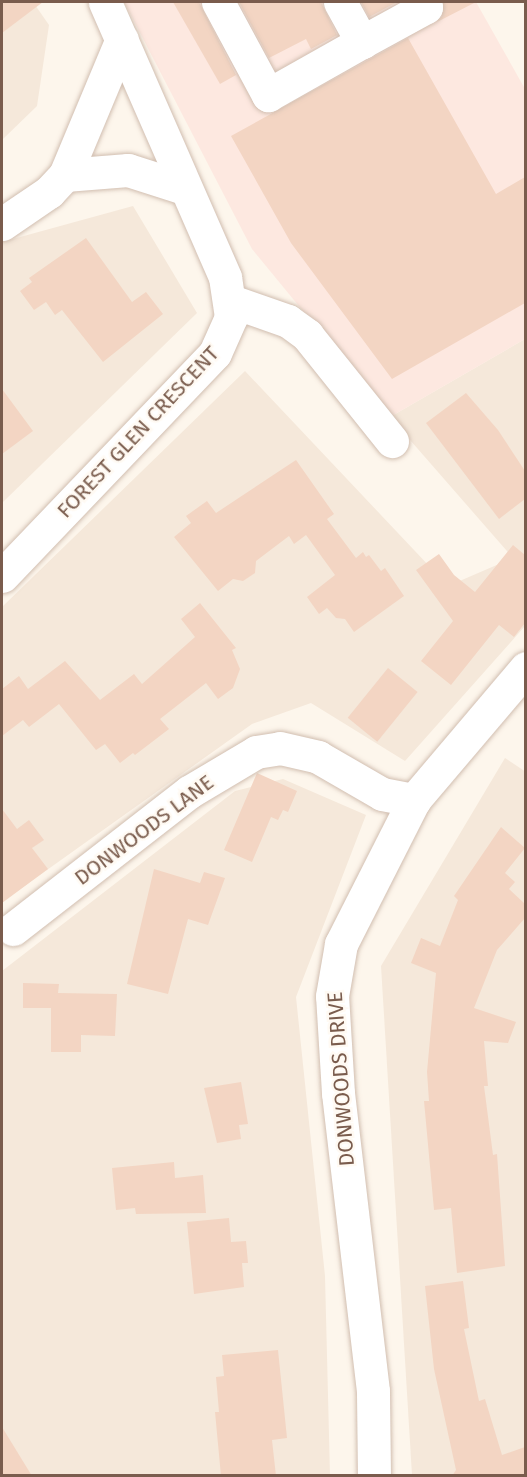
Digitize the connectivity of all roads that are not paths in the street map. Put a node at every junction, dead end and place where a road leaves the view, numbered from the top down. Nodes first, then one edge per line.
1 (105, 2) edge
2 (218, 2) edge
3 (340, 2) edge
4 (423, 2) edge
5 (122, 39) junction
6 (362, 42) junction
7 (65, 174) junction
8 (184, 188) junction
9 (2, 224) edge
10 (231, 301) junction
11 (392, 441) dead end
12 (2, 576) edge
13 (525, 668) edge
14 (414, 800) junction
15 (13, 929) dead end
16 (374, 1476) edge

1 - 5 street, FOREST GLEN CRESCENT
2 - 6 street
3 - 6 street
4 - 6 street
5 - 7 street
5 - 8 street, FOREST GLEN CRESCENT
7 - 8 street
7 - 9 street
8 - 10 street, FOREST GLEN CRESCENT
10 - 11 street
10 - 12 street, FOREST GLEN CRESCENT
13 - 14 street, DONWOODS DRIVE
14 - 15 street, DONWOODS LANE
14 - 16 street, DONWOODS DRIVE

